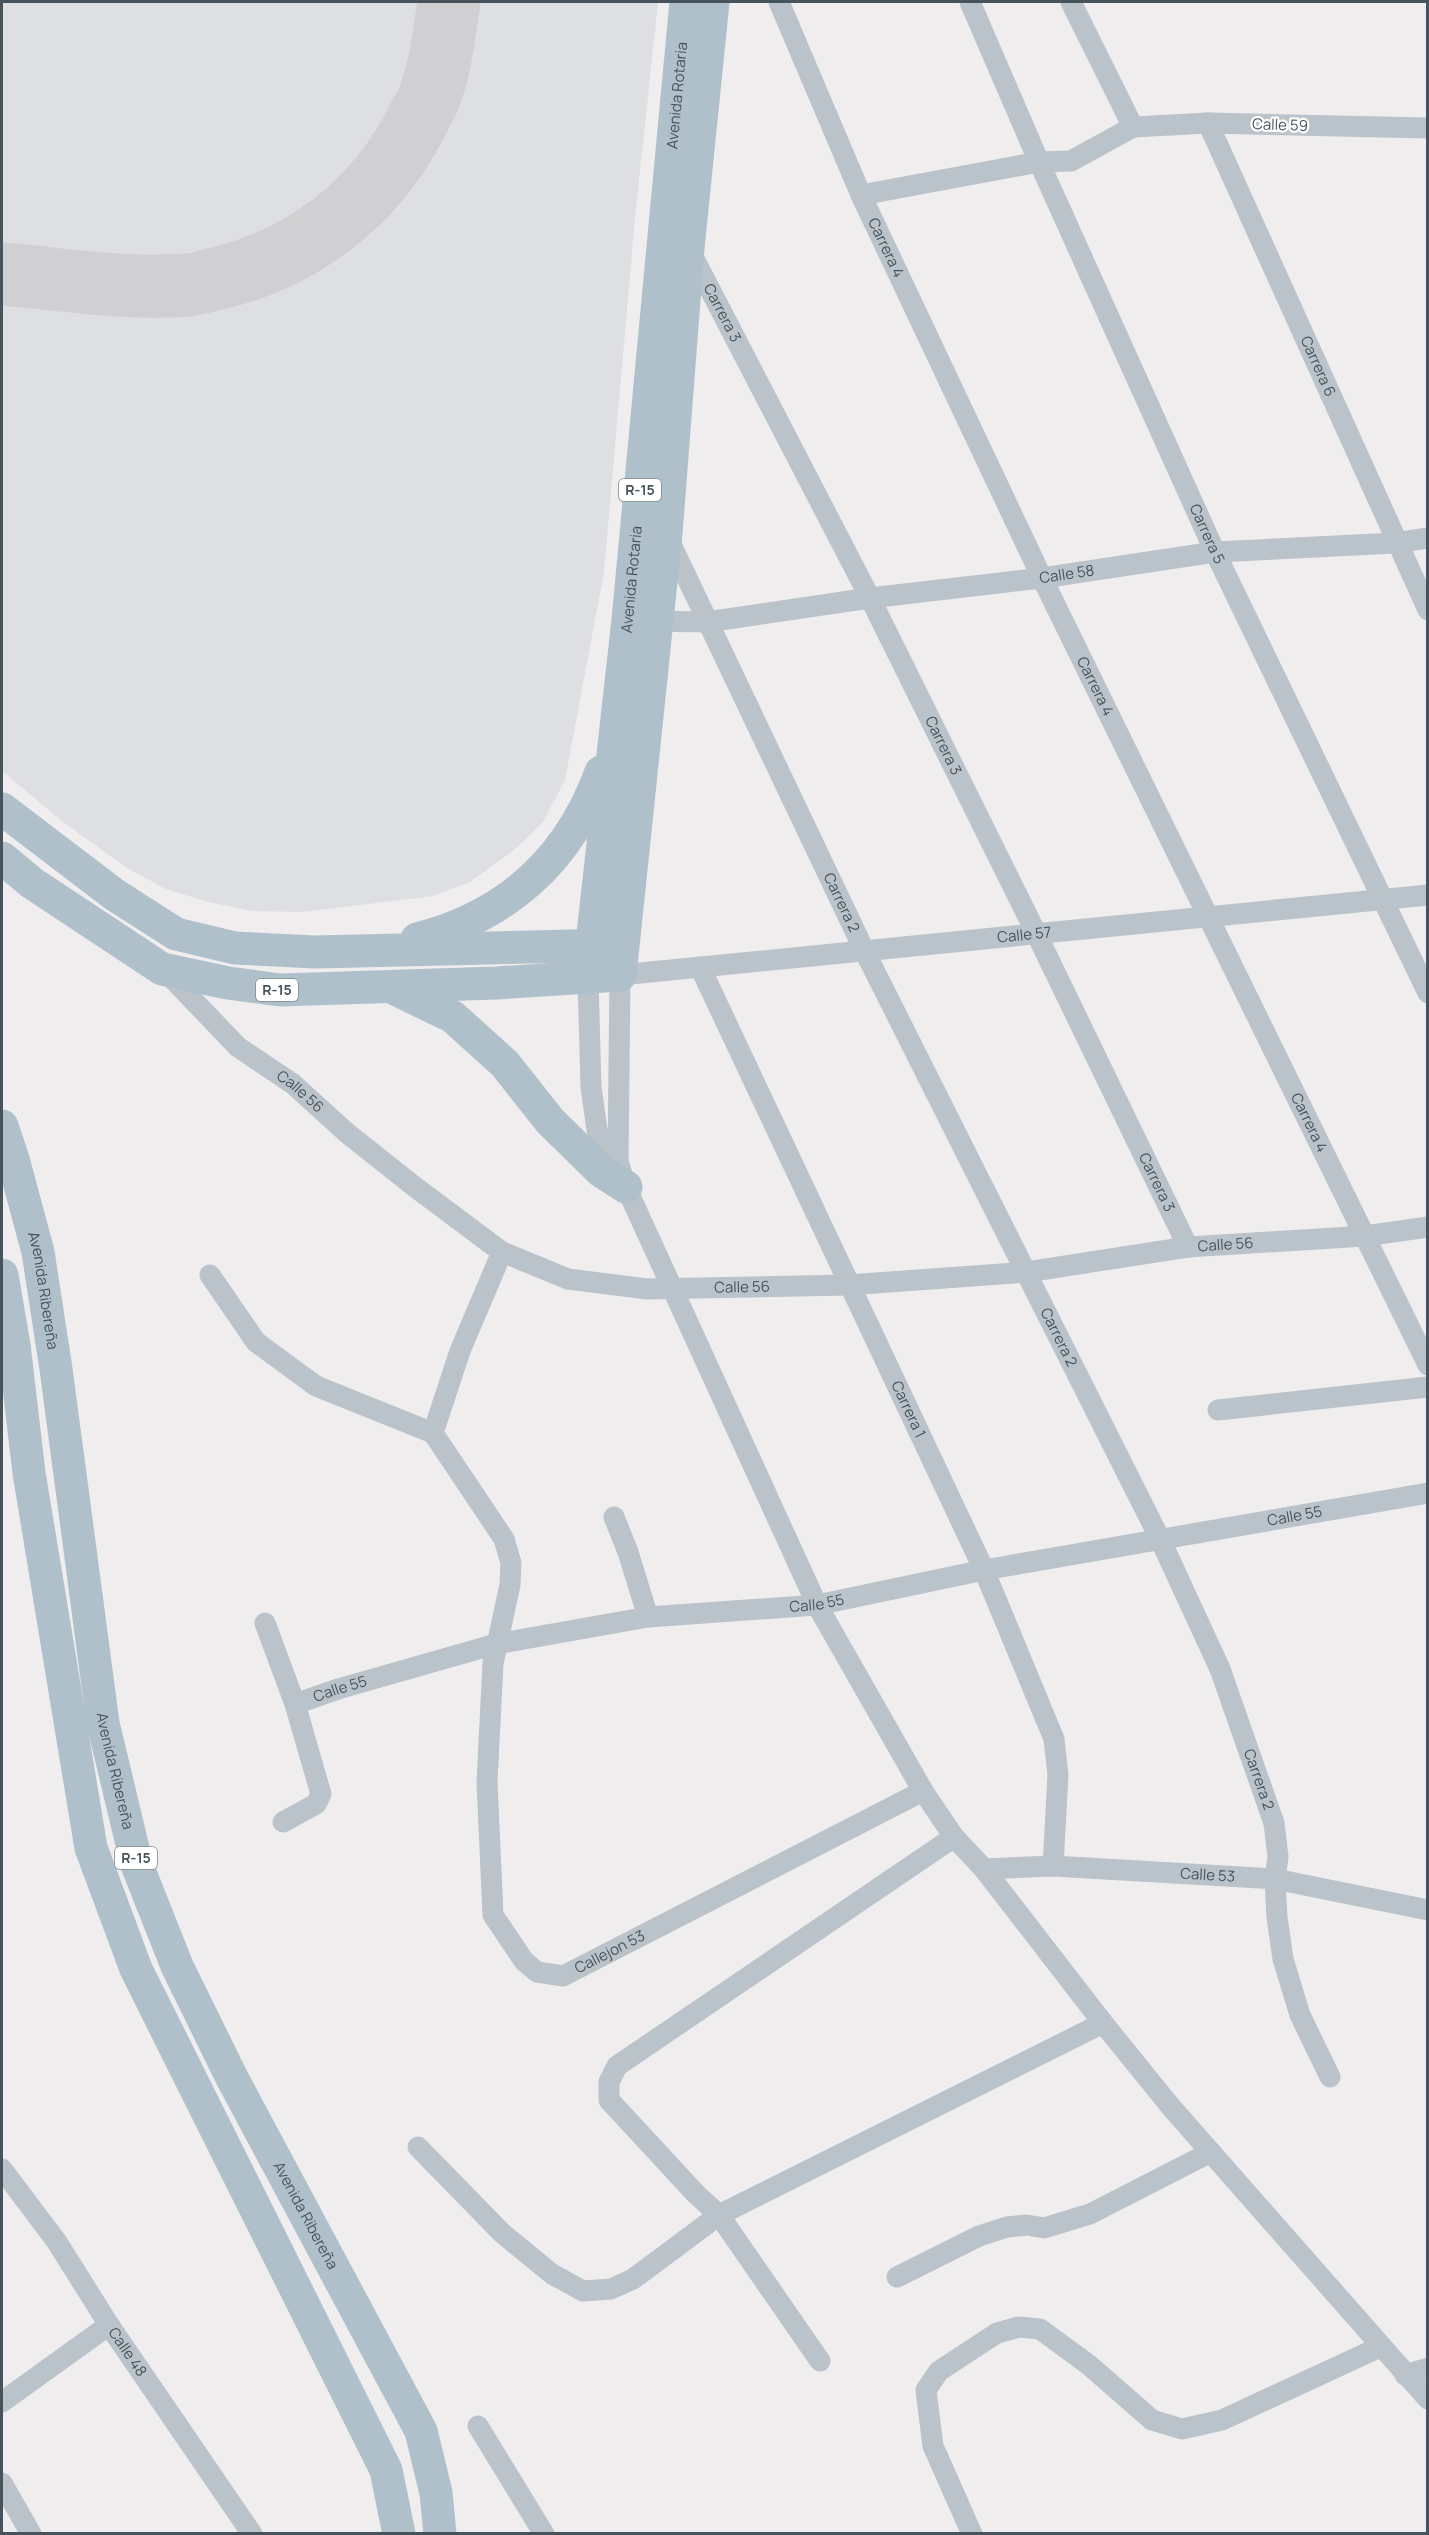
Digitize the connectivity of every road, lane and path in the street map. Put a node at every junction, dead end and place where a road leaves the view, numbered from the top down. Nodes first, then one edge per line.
1 (686, 2) edge
2 (713, 2) edge
3 (779, 2) edge
4 (970, 2) edge
5 (1071, 2) edge
6 (1208, 123) junction
7 (1133, 127) junction
8 (1428, 128) edge
9 (1039, 162) junction
10 (861, 195) junction
11 (688, 248) junction
12 (666, 534) junction
13 (1428, 538) edge
14 (1395, 543) junction
15 (1215, 552) junction
16 (1042, 578) junction
17 (870, 598) junction
18 (1428, 610) edge
19 (643, 621) junction
20 (707, 622) junction
21 (617, 722) junction
22 (2, 809) edge
23 (2, 858) edge
24 (1428, 895) edge
25 (1380, 899) junction
26 (1208, 918) junction
27 (1037, 935) junction
28 (370, 951) junction
29 (865, 952) junction
30 (611, 955) junction
31 (700, 967) junction
32 (162, 969) junction
33 (588, 979) junction
34 (386, 985) junction
35 (1428, 993) edge
36 (2, 1126) edge
37 (622, 1174) junction
38 (1428, 1227) edge
39 (1365, 1236) junction
40 (1188, 1247) junction
41 (502, 1252) junction
42 (1027, 1272) junction
43 (2, 1275) edge
44 (210, 1275) dead end
45 (848, 1285) junction
46 (675, 1290) junction
47 (1428, 1365) edge
48 (1428, 1387) edge
49 (1218, 1410) dead end
50 (433, 1433) junction
51 (1428, 1493) edge
52 (614, 1517) dead end
53 (1161, 1541) junction
54 (984, 1570) junction
55 (817, 1605) junction
56 (648, 1617) junction
57 (265, 1623) dead end
58 (496, 1644) junction
59 (295, 1704) junction
60 (923, 1791) junction
61 (283, 1822) dead end
62 (954, 1837) junction
63 (1053, 1866) junction
64 (984, 1869) junction
65 (1275, 1879) junction
66 (1428, 1910) edge
67 (1103, 2023) junction
68 (1330, 2077) dead end
69 (418, 2147) dead end
70 (1211, 2152) junction
71 (2, 2169) edge
72 (719, 2215) junction
73 (897, 2277) dead end
74 (109, 2325) junction
75 (1380, 2347) junction
76 (820, 2361) dead end
77 (1428, 2368) edge
78 (1405, 2375) junction
79 (1428, 2399) edge
80 (2, 2402) edge
81 (478, 2426) dead end
82 (2, 2483) edge
83 (31, 2534) edge
84 (252, 2534) edge
85 (399, 2534) edge
86 (440, 2534) edge
87 (544, 2534) edge
88 (972, 2534) edge

1 - 19 main road, Avenida Rotaria / R-15
2 - 11 main road, Avenida Rotaria / R-15
3 - 10 street, Carrera 4
4 - 9 street, Carrera 5
5 - 7 street
6 - 7 street, Calle 59
6 - 8 street, Calle 59
6 - 14 street, Carrera 6
7 - 9 street
9 - 10 street
9 - 15 street, Carrera 5
10 - 16 street, Carrera 4
11 - 12 main road, Avenida Rotaria / R-15
11 - 17 street, Carrera 3
12 - 19 main road, Avenida Rotaria / R-15
12 - 20 street, Carrera 2
13 - 14 street, Calle 58
14 - 15 street, Calle 58
14 - 18 street, Carrera 6
15 - 16 street, Calle 58
15 - 25 street, Carrera 5
16 - 17 street, Calle 58
16 - 26 street, Carrera 4
17 - 20 street, Calle 58
17 - 27 street, Carrera 3
19 - 20 street, Calle 58
19 - 21 main road, Avenida Rotaria / R-15
19 - 30 main road, Avenida Rotaria / R-15
20 - 29 street, Carrera 2
21 - 28 main road
21 - 30 main road, Avenida Rotaria / R-15
22 - 28 main road
23 - 32 main road, R-15
24 - 25 street, Calle 57
25 - 26 street, Calle 57
25 - 35 street, Carrera 5
26 - 27 street, Calle 57
26 - 39 street, Carrera 4
27 - 29 street, Calle 57
27 - 40 street, Carrera 3
28 - 30 main road
29 - 31 street, Calle 57
29 - 42 street, Carrera 2
30 - 31 street, Calle 57
30 - 33 main road, Avenida Rotaria / R-15
30 - 37 street
31 - 45 street, Carrera 1
32 - 34 main road, R-15
32 - 41 street, Calle 56
33 - 34 main road, R-15
33 - 37 street
34 - 37 main road
36 - 86 main road, Avenida Ribereña / R-15
37 - 46 street
38 - 39 street, Calle 56
39 - 40 street, Calle 56
39 - 47 street, Carrera 4
40 - 42 street, Calle 56
41 - 46 street, Calle 56
41 - 50 street
42 - 45 street, Calle 56
42 - 53 street, Carrera 2
43 - 85 main road, R-15
44 - 50 street
45 - 46 street, Calle 56
45 - 54 street, Carrera 1
46 - 55 street
48 - 49 street
50 - 58 street, Callejon 53
51 - 53 street, Calle 55
52 - 56 street
53 - 54 street, Calle 55
53 - 65 street, Carrera 2
54 - 55 street, Calle 55
54 - 63 street, Carrera 1
55 - 56 street, Calle 55
55 - 60 street
56 - 58 street, Calle 55
57 - 59 street, Calle 55
58 - 59 street, Calle 55
58 - 60 street, Callejon 53
59 - 61 street
60 - 62 street
62 - 64 street
62 - 72 street
63 - 64 street, Calle 53
63 - 65 street, Calle 53
64 - 67 street
65 - 66 street, Calle 53
65 - 68 street, Carrera 2
67 - 70 street
67 - 72 street
69 - 72 street
70 - 73 street
70 - 75 street
71 - 74 street, Calle 48
72 - 76 street
74 - 80 street
74 - 84 street, Calle 48
75 - 78 street
75 - 88 street
77 - 78 street
78 - 79 street
81 - 87 street
82 - 83 street

